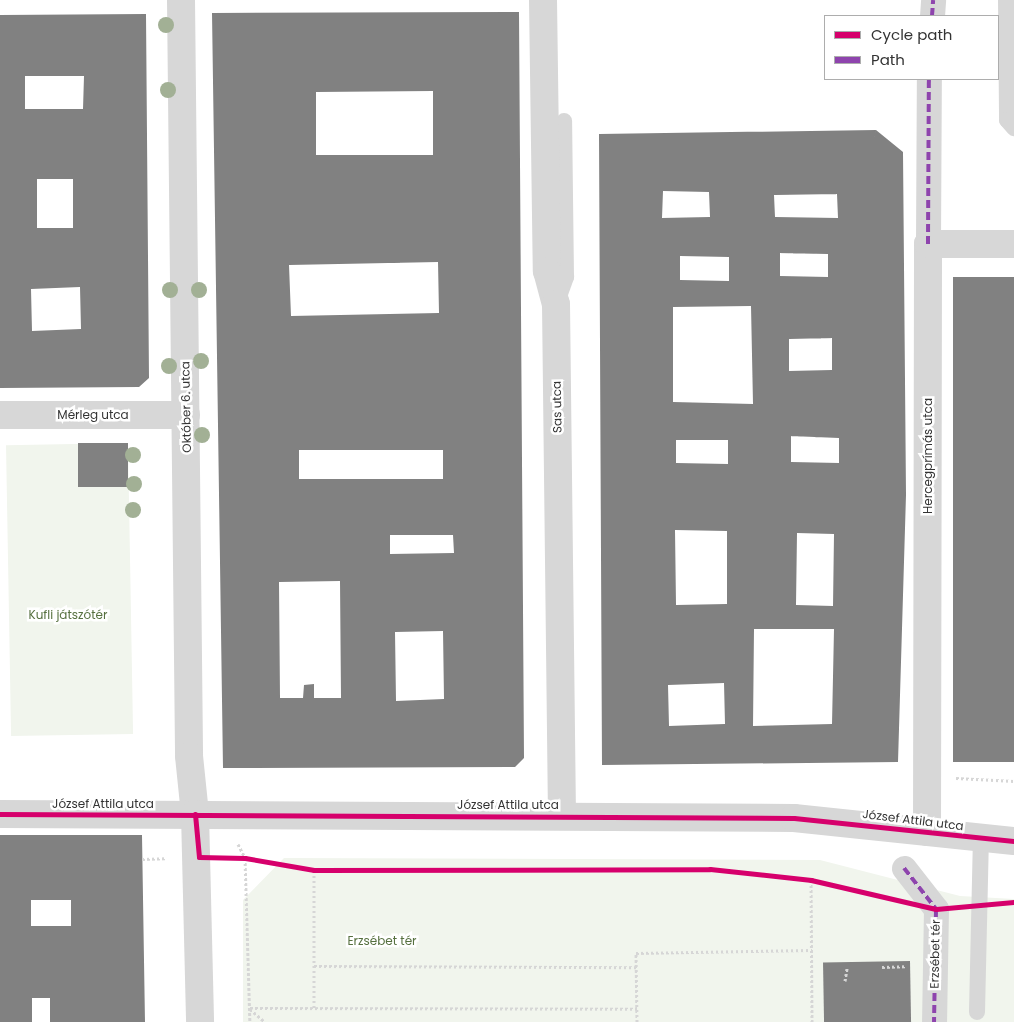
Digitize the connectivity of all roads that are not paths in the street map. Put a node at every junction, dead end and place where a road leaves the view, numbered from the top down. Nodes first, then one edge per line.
1 (181, 0) edge
2 (543, 0) edge
3 (933, 0) edge
4 (1006, 0) edge
5 (932, 15) edge
6 (929, 80) edge
7 (564, 121) dead end
8 (1014, 128) edge
9 (928, 244) junction
10 (1014, 244) edge
11 (556, 304) junction
12 (0, 415) edge
13 (186, 415) junction
14 (0, 814) edge
15 (195, 814) junction
16 (562, 815) junction
17 (927, 832) junction
18 (981, 838) junction
19 (1014, 841) edge
20 (904, 868) dead end
21 (977, 1012) dead end
22 (200, 1022) edge
23 (934, 1022) edge

1 - 13 street, Október 6. utca
2 - 11 street, Sas utca
3 - 5 street
4 - 8 lane
6 - 9 street, Hercegprímás utca
7 - 11 lane
9 - 10 street
9 - 17 street, Hercegprímás utca
11 - 16 street, Sas utca
12 - 13 street, Mérleg utca
13 - 15 street, Október 6. utca
14 - 15 street, József Attila utca
15 - 16 street, József Attila utca
15 - 22 street
16 - 17 street, József Attila utca
17 - 18 street, József Attila utca
18 - 19 street, József Attila utca
18 - 21 lane
20 - 23 street, Erzsébet tér

